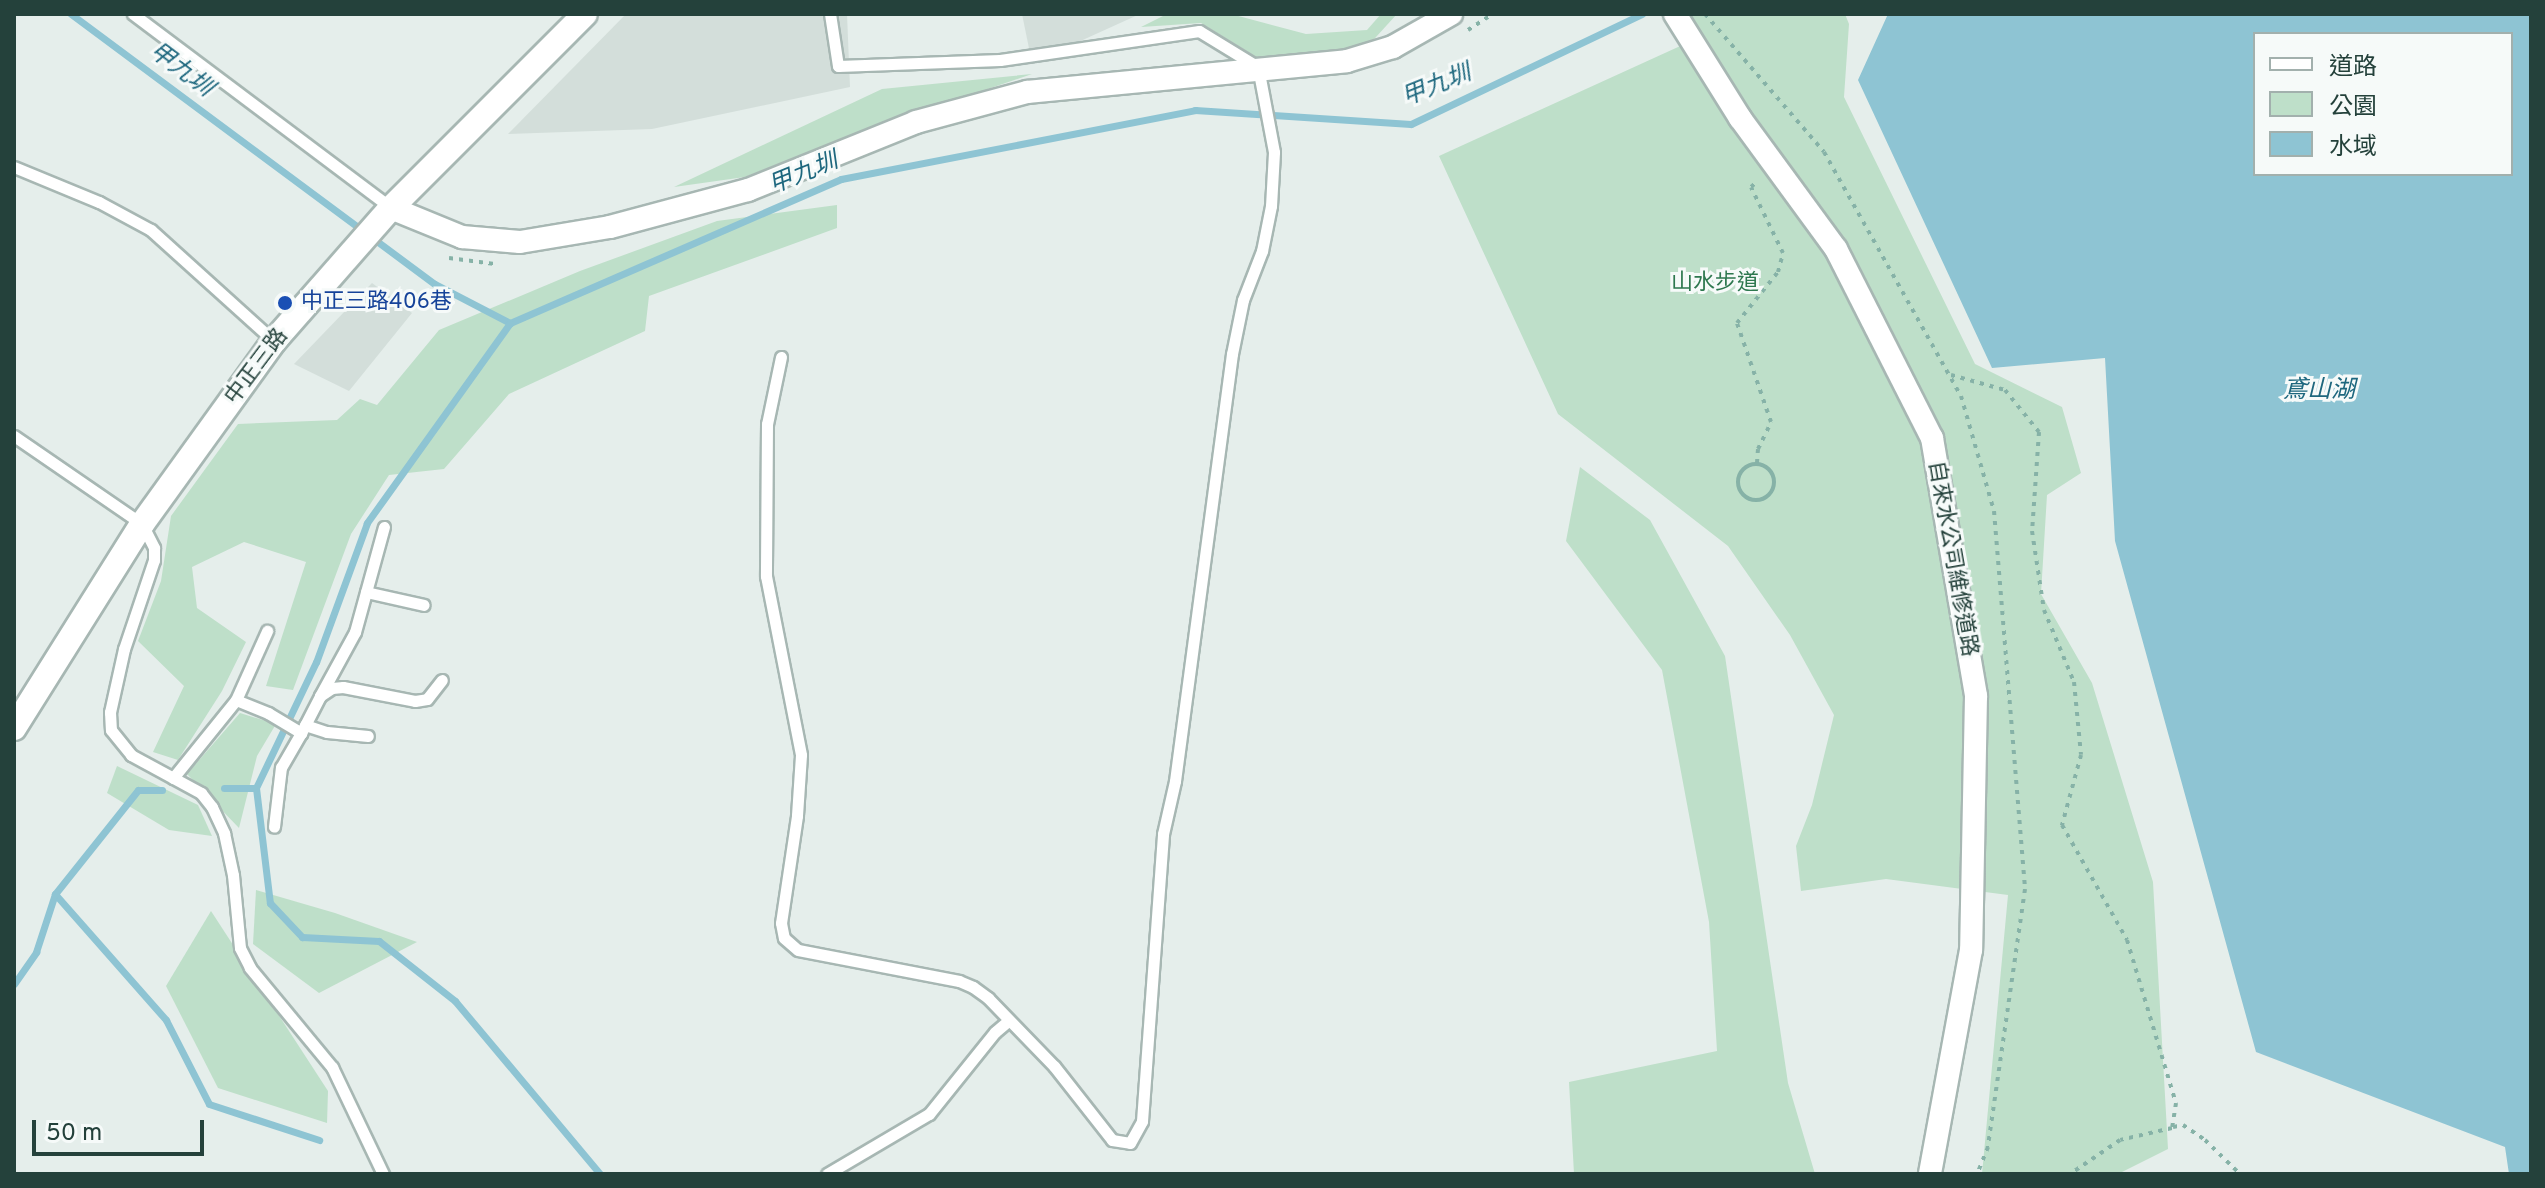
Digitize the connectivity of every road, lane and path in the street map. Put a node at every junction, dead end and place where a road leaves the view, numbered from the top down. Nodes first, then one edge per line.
1 (133, 14) edge
2 (585, 14) edge
3 (830, 14) edge
4 (1451, 14) edge
5 (1493, 14) edge
6 (1677, 16) edge
7 (1459, 35) dead end
8 (1258, 67) junction
9 (1775, 166) junction
10 (14, 167) edge
11 (388, 212) junction
12 (444, 255) dead end
13 (500, 263) dead end
14 (274, 341) junction
15 (781, 357) dead end
16 (1949, 374) dead end
17 (14, 436) edge
18 (1757, 463) junction
19 (142, 524) junction
20 (384, 527) dead end
21 (366, 592) junction
22 (424, 605) dead end
23 (267, 631) dead end
24 (442, 680) dead end
25 (320, 696) junction
26 (236, 700) junction
27 (14, 728) edge
28 (300, 729) junction
29 (368, 736) dead end
30 (173, 778) junction
31 (274, 827) dead end
32 (1008, 1021) junction
33 (2172, 1128) junction
34 (383, 1174) edge
35 (827, 1174) edge
36 (1930, 1174) edge
37 (2070, 1174) edge
38 (2240, 1174) edge

1 - 11 lane
2 - 11 street, 中正三路
3 - 8 lane
4 - 8 street
5 - 7 path
6 - 9 street, 自來水公司維修道路
8 - 11 street
8 - 32 lane
9 - 18 path
9 - 36 street, 自來水公司維修道路
10 - 14 lane
11 - 14 street, 中正三路
12 - 13 path
14 - 19 street, 中正三路
15 - 32 lane
16 - 33 path
17 - 19 lane
18 - 18 path
19 - 27 street, 中正三路
19 - 30 lane
20 - 21 lane
21 - 22 lane
21 - 25 lane
23 - 26 lane
24 - 25 lane
25 - 28 lane
26 - 28 lane
26 - 30 lane
28 - 29 lane
28 - 31 lane
30 - 34 lane
32 - 35 lane
33 - 37 path
33 - 38 path

